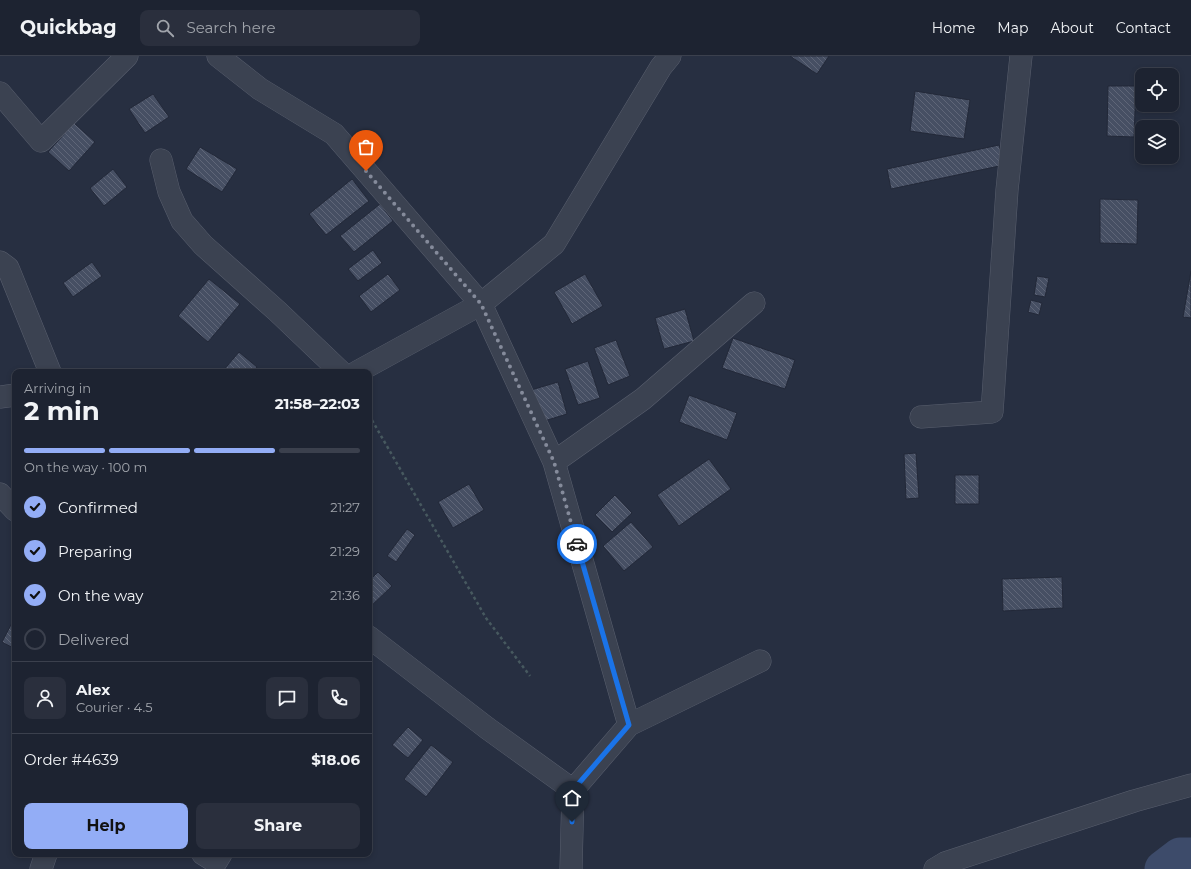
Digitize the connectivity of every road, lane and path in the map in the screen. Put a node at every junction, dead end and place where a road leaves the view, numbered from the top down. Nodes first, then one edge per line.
1 (127, 56) edge
2 (218, 56) edge
3 (670, 56) edge
4 (1021, 56) edge
5 (0, 93) edge
6 (161, 160) dead end
7 (0, 262) edge
8 (754, 303) dead end
9 (481, 304) junction
10 (49, 369) edge
11 (338, 369) edge
12 (362, 369) edge
13 (12, 395) edge
14 (0, 397) edge
15 (921, 417) dead end
16 (372, 420) edge
17 (554, 462) junction
18 (0, 494) edge
19 (12, 507) edge
20 (372, 639) edge
21 (760, 661) dead end
22 (530, 676) dead end
23 (629, 725) junction
24 (1191, 785) edge
25 (573, 790) junction
26 (45, 857) edge
27 (208, 857) edge
28 (219, 857) edge
29 (41, 869) edge
30 (571, 869) edge
31 (935, 869) edge

1 - 5 street
2 - 9 street
3 - 9 street
4 - 15 street
6 - 11 street
7 - 10 street
8 - 17 street
9 - 12 street
9 - 17 street
13 - 14 street
16 - 22 path
17 - 23 street
18 - 19 street
20 - 25 street
21 - 23 street
23 - 25 street
24 - 31 street
25 - 30 street
26 - 29 street
27 - 28 street

